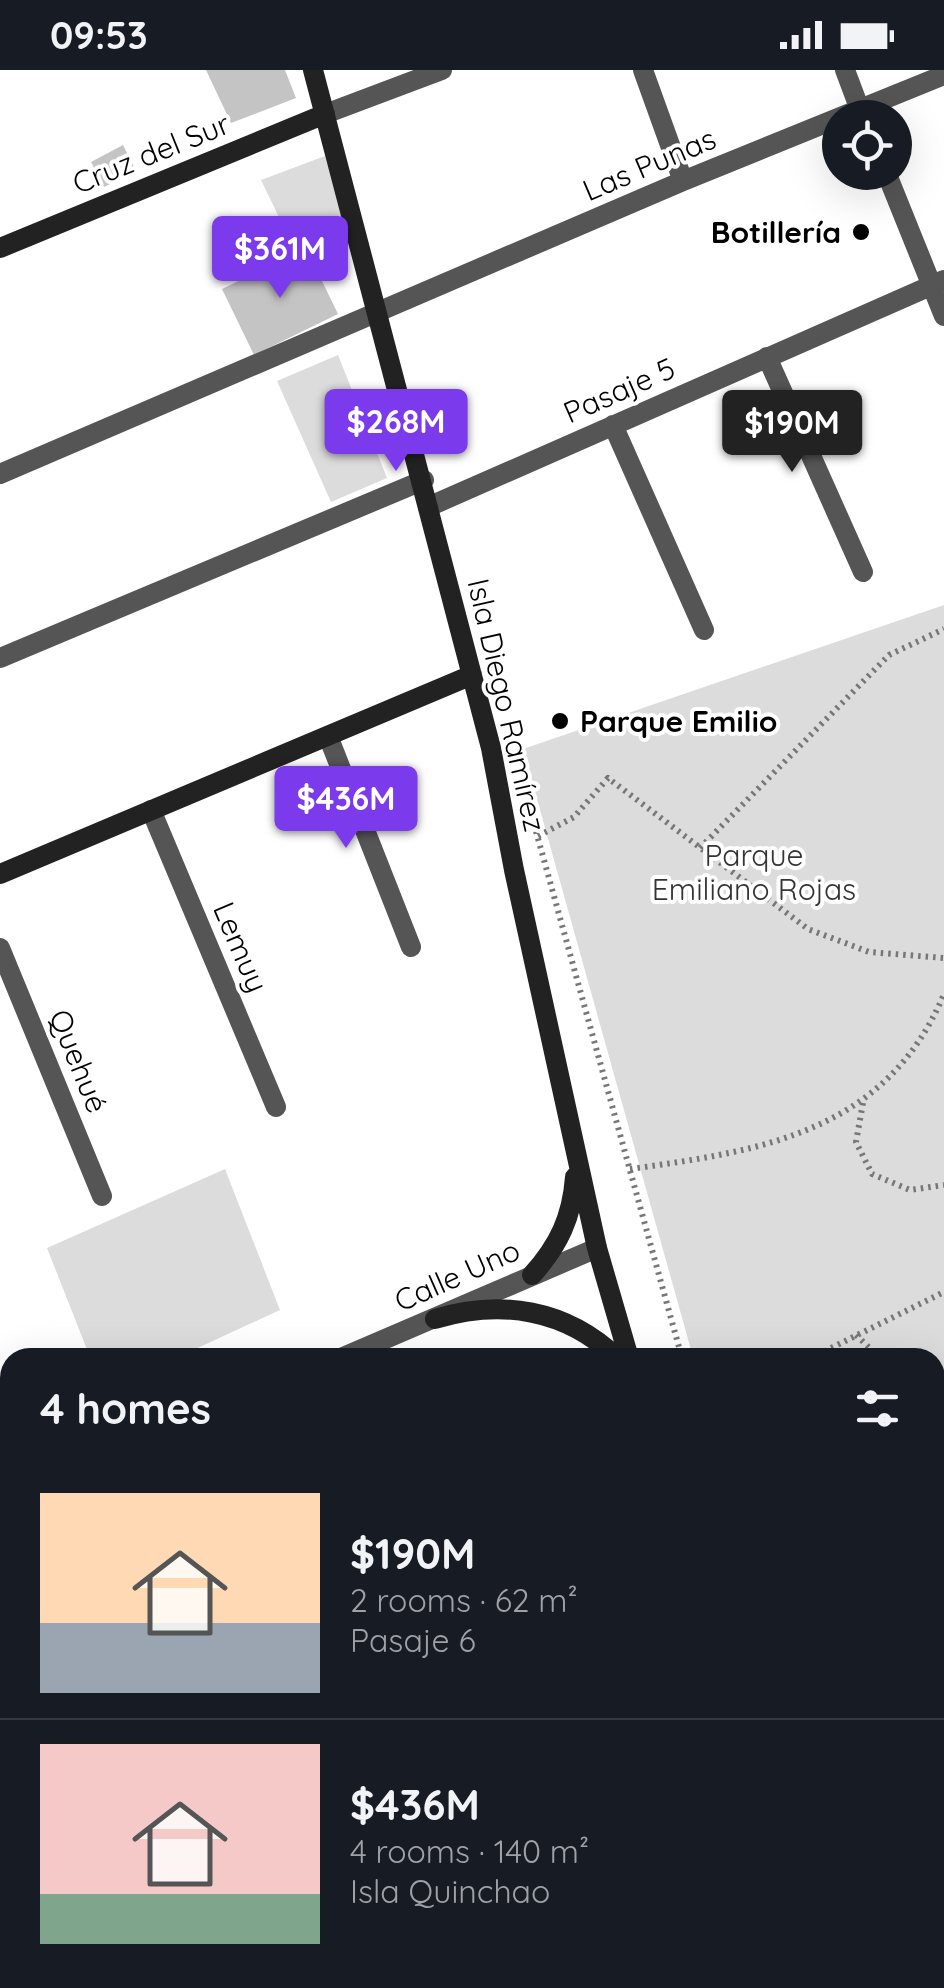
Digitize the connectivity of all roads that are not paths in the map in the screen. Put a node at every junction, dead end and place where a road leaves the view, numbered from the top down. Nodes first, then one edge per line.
1 (314, 70) edge
2 (442, 70) edge
3 (643, 70) edge
4 (845, 70) edge
5 (944, 75) edge
6 (857, 100) edge
7 (890, 100) edge
8 (325, 114) junction
9 (822, 128) edge
10 (683, 182) junction
11 (895, 190) edge
12 (0, 248) edge
13 (938, 282) edge
14 (378, 312) junction
15 (944, 316) edge
16 (766, 357) junction
17 (613, 425) junction
18 (0, 474) edge
19 (424, 480) junction
20 (428, 506) junction
21 (863, 572) dead end
22 (704, 630) dead end
23 (0, 658) edge
24 (472, 675) junction
25 (328, 736) junction
26 (151, 810) junction
27 (0, 874) edge
28 (411, 947) dead end
29 (0, 948) edge
30 (276, 1108) dead end
31 (576, 1150) junction
32 (102, 1196) dead end
33 (597, 1248) junction
34 (532, 1275) junction
35 (435, 1319) junction
36 (366, 1348) edge
37 (604, 1348) edge
38 (627, 1348) edge

1 - 8 street, Isla Diego Ramírez
2 - 8 street
3 - 10 street
4 - 6 street
5 - 7 street, Las Punas
8 - 12 street, Cruz del Sur
8 - 14 street, Isla Diego Ramírez
9 - 10 street, Las Punas
10 - 14 street, Las Punas
11 - 13 street
13 - 15 street
13 - 16 street, Pasaje 5
14 - 18 street, Las Punas
14 - 19 street, Isla Diego Ramírez
16 - 17 street, Pasaje 5
16 - 21 street
17 - 20 street, Pasaje 5
17 - 22 street
19 - 20 street, Isla Diego Ramírez
19 - 23 street
20 - 24 street, Isla Diego Ramírez
24 - 25 street
24 - 31 street, Isla Diego Ramírez
25 - 26 street
25 - 28 street
26 - 27 street
26 - 30 street, Lemuy
29 - 32 street, Quehué
31 - 33 street, Isla Diego Ramírez
31 - 34 street
33 - 34 street, Calle Uno
33 - 38 street, Isla Diego Ramírez
34 - 35 street, Calle Uno
35 - 36 street, Calle Uno
35 - 37 street

